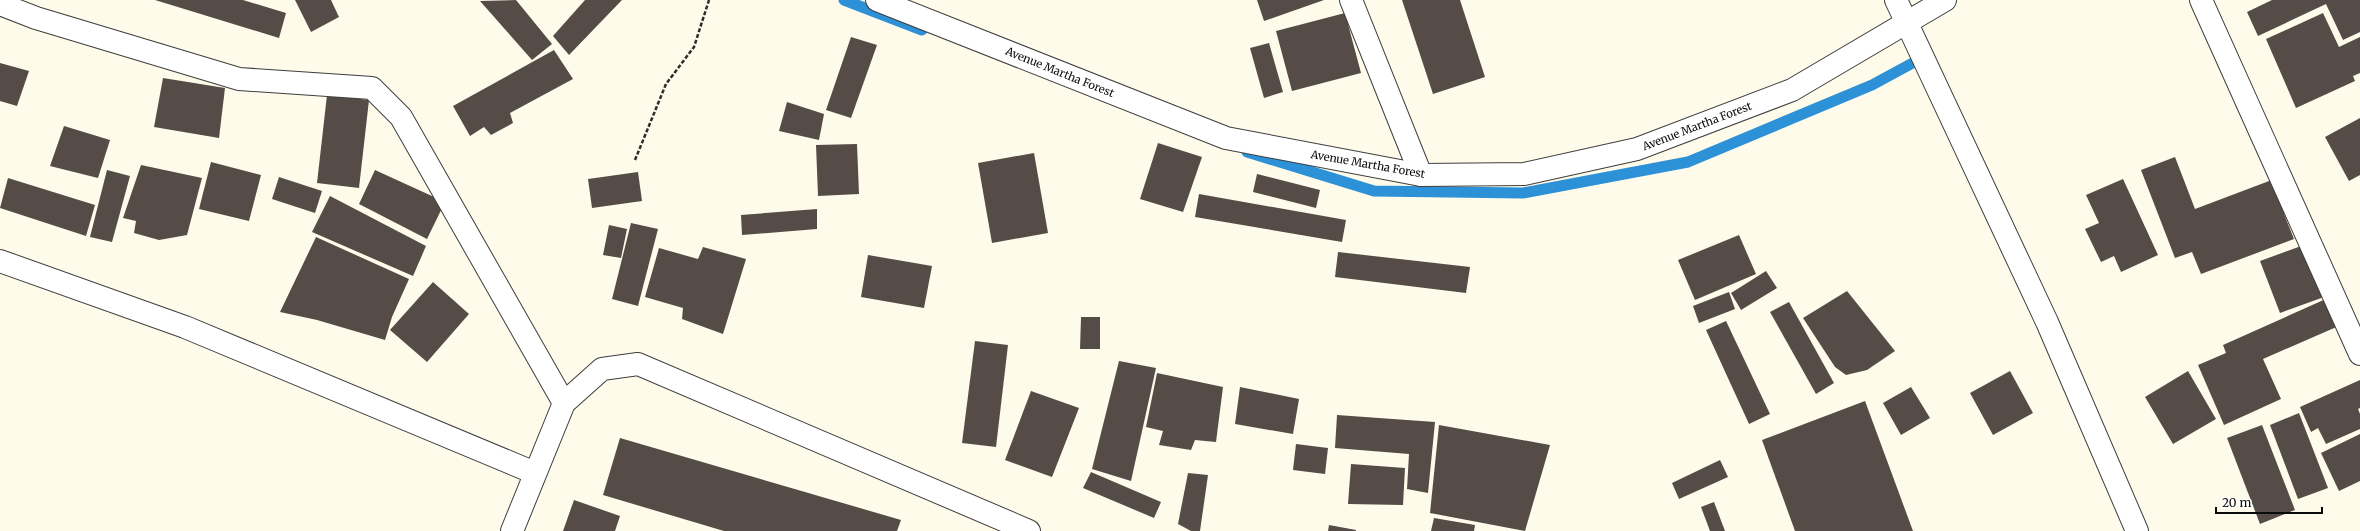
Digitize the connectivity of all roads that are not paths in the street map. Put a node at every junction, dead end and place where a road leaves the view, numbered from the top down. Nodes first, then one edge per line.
1 (877, 0) edge
2 (1351, 0) edge
3 (1896, 0) edge
4 (1945, 0) edge
5 (2201, 0) edge
6 (0, 4) edge
7 (1906, 24) junction
8 (1421, 175) junction
9 (0, 261) edge
10 (2360, 354) edge
11 (564, 403) junction
12 (535, 473) junction
13 (512, 531) edge
14 (1029, 531) edge
15 (2137, 531) edge

1 - 8 street, Avenue Martha Forest
2 - 8 street
3 - 7 street
4 - 7 street, Avenue Martha Forest
5 - 10 street
6 - 11 street
7 - 8 street, Avenue Martha Forest
7 - 15 street
9 - 12 street
11 - 12 street
11 - 14 street
12 - 13 street

